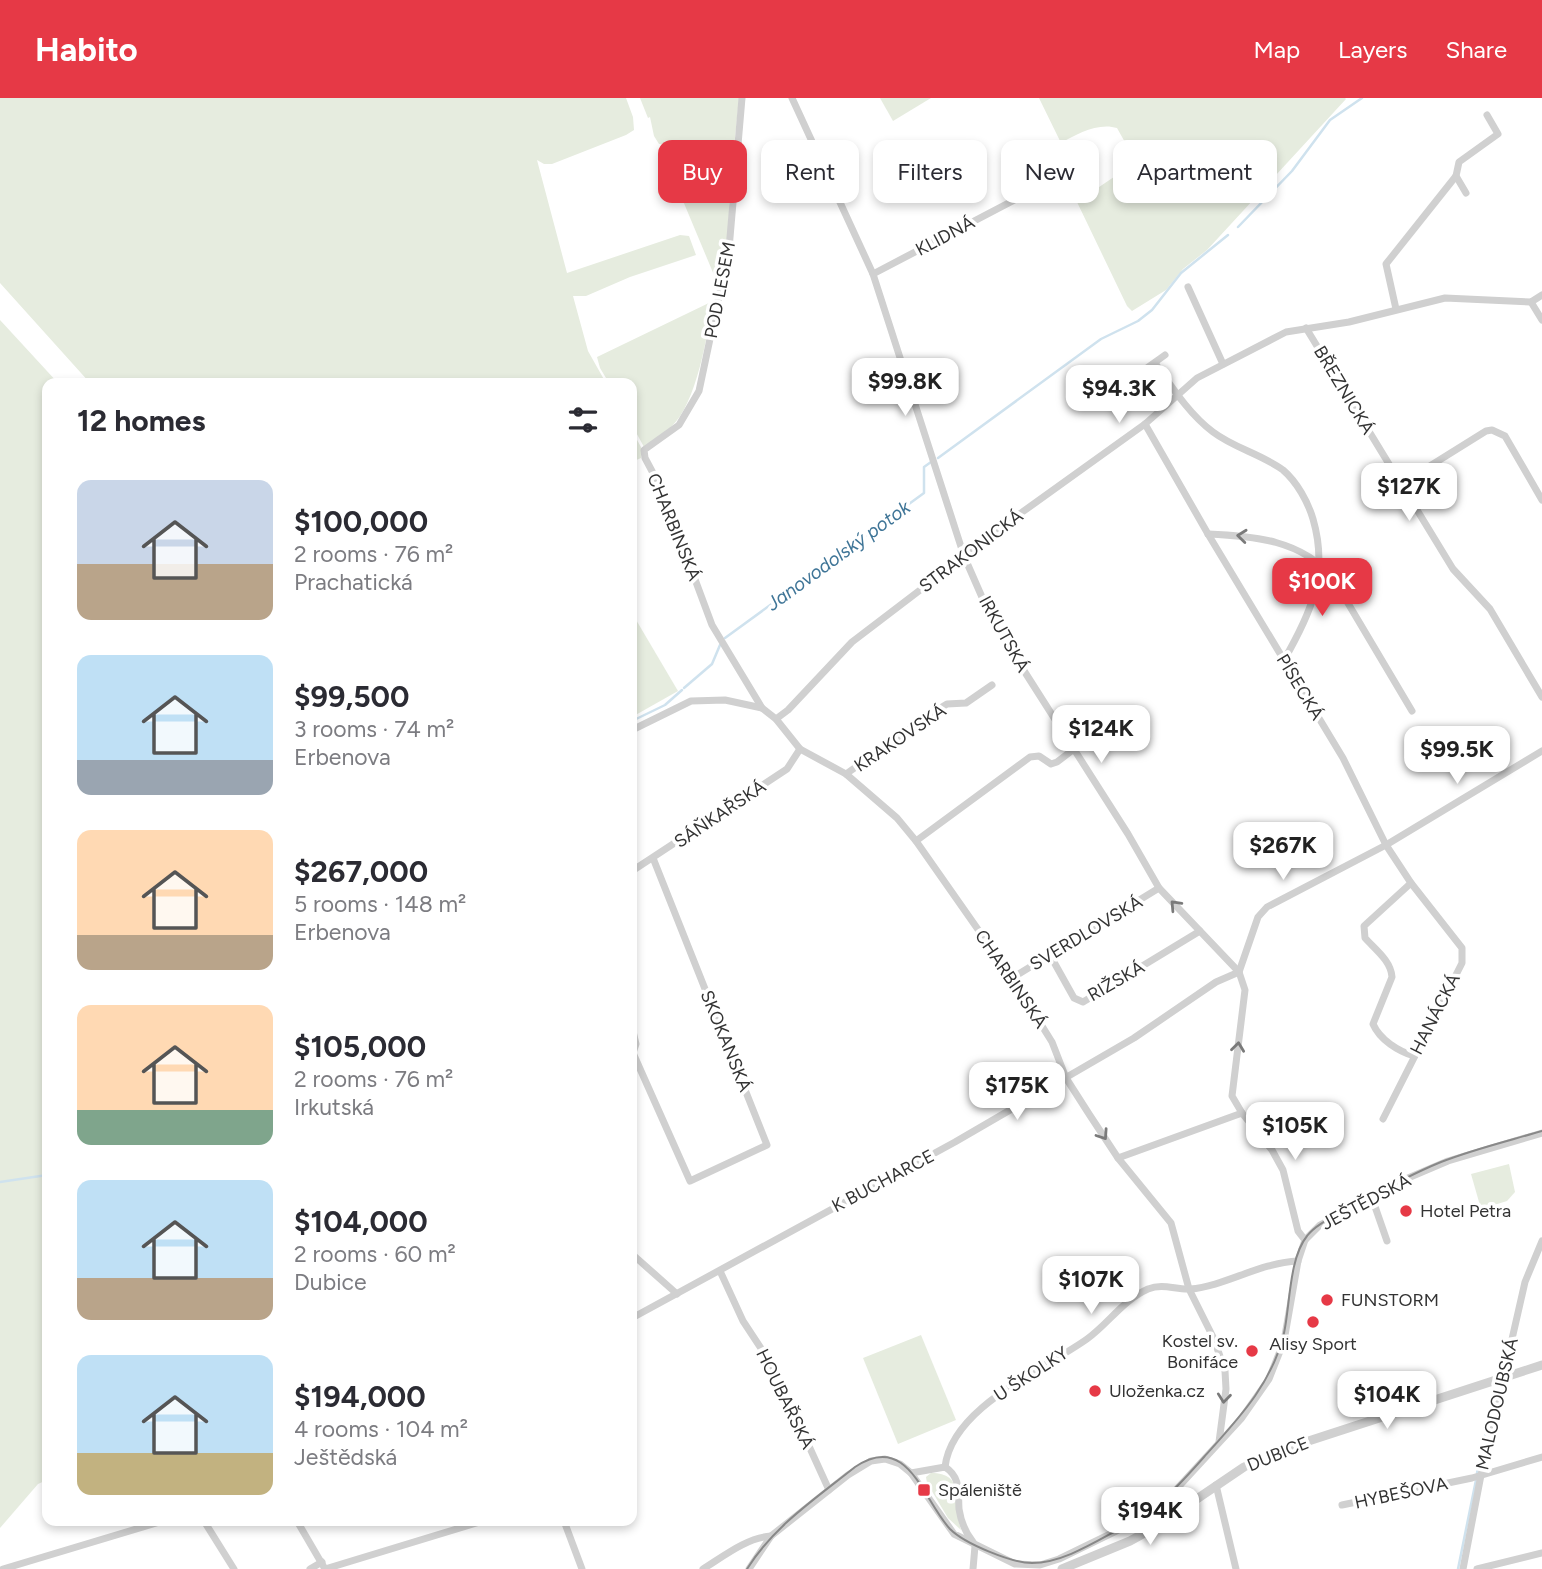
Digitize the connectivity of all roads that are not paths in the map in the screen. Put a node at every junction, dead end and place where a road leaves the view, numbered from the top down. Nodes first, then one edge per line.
1 (742, 98) edge
2 (792, 98) edge
3 (1487, 115) dead end
4 (1457, 177) junction
5 (1466, 193) dead end
6 (1008, 203) edge
7 (873, 274) junction
8 (1188, 287) dead end
9 (1542, 295) edge
10 (1531, 302) junction
11 (1396, 309) junction
12 (1542, 320) edge
13 (1306, 328) junction
14 (1164, 355) dead end
15 (1155, 363) junction
16 (1223, 364) junction
17 (1124, 385) dead end
18 (1178, 395) junction
19 (1144, 424) junction
20 (645, 458) joint
21 (1401, 484) junction
22 (1542, 500) edge
23 (1208, 534) junction
24 (964, 556) junction
25 (1321, 563) junction
26 (1284, 660) junction
27 (992, 685) dead end
28 (1542, 697) edge
29 (762, 708) junction
30 (1412, 710) dead end
31 (776, 719) junction
32 (637, 728) edge
33 (800, 749) junction
34 (1074, 749) junction
35 (1542, 751) edge
36 (846, 774) junction
37 (916, 841) junction
38 (1386, 845) junction
39 (653, 858) junction
40 (637, 868) edge
41 (1411, 883) junction
42 (1159, 888) junction
43 (1200, 931) junction
44 (1050, 956) junction
45 (1239, 972) junction
46 (1013, 978) junction
47 (1414, 1056) junction
48 (637, 1060) edge
49 (1066, 1078) junction
50 (1242, 1113) junction
51 (1383, 1119) dead end
52 (1542, 1133) edge
53 (1118, 1158) junction
54 (1372, 1198) junction
55 (1305, 1240) junction
56 (1387, 1241) dead end
57 (1542, 1241) edge
58 (637, 1258) edge
59 (1298, 1261) junction
60 (720, 1271) junction
61 (1189, 1289) junction
62 (677, 1294) junction
63 (637, 1315) edge
64 (1542, 1365) edge
65 (1503, 1378) junction
66 (1219, 1443) junction
67 (1542, 1457) edge
68 (945, 1467) junction
69 (911, 1473) junction
70 (1481, 1475) junction
71 (1216, 1485) junction
72 (829, 1490) junction
73 (1342, 1505) dead end
74 (146, 1526) edge
75 (207, 1526) edge
76 (300, 1526) edge
77 (467, 1526) edge
78 (566, 1526) edge
79 (771, 1536) junction
80 (975, 1546) junction
81 (1542, 1553) edge
82 (324, 1567) edge
83 (3, 1569) edge
84 (234, 1569) edge
85 (310, 1569) edge
86 (582, 1569) edge
87 (703, 1569) edge
88 (749, 1569) edge
89 (973, 1569) edge
90 (1062, 1569) edge
91 (1236, 1569) edge
92 (1463, 1569) edge
93 (1478, 1569) edge

1 - 20 street, POD LESEM
2 - 7 street, IRKUTSKÁ
3 - 4 street
4 - 5 street
4 - 11 street
6 - 7 street, KLIDNÁ
7 - 24 street, IRKUTSKÁ
8 - 16 street
9 - 10 street
10 - 11 street, STRAKONICKÁ
10 - 12 street
11 - 13 street, STRAKONICKÁ
13 - 16 street, STRAKONICKÁ
13 - 21 street, BŘEZNICKÁ
14 - 15 street
15 - 17 street
15 - 18 street
16 - 18 street, STRAKONICKÁ
18 - 19 street, STRAKONICKÁ
18 - 25 street
19 - 23 street, PÍSECKÁ
19 - 24 street, STRAKONICKÁ
20 - 29 street, CHARBINSKÁ
21 - 22 street
21 - 28 street, BŘEZNICKÁ
25 -> 23 street
23 - 26 street, PÍSECKÁ
24 - 31 street, STRAKONICKÁ
24 - 34 street, IRKUTSKÁ
25 - 26 street
25 - 30 street
26 - 38 street, PÍSECKÁ
27 - 36 street, KRAKOVSKÁ
29 - 31 street, CHARBINSKÁ
29 - 32 street
31 - 33 street, CHARBINSKÁ
33 - 36 street, CHARBINSKÁ
33 - 39 street, SÁŇKAŘSKÁ
34 - 37 street
34 - 42 street, IRKUTSKÁ
35 - 38 street
36 - 37 street, CHARBINSKÁ
37 - 46 street, CHARBINSKÁ
38 - 41 street, HANÁCKÁ
38 - 45 street
39 - 40 street, SÁŇKAŘSKÁ
39 - 48 street, SKOKANSKÁ
41 - 47 street, HANÁCKÁ
41 - 47 street
43 -> 42 street, IRKUTSKÁ
42 - 44 street, SVERDLOVSKÁ
43 - 44 street, RIŽSKÁ
43 - 45 street, IRKUTSKÁ
44 - 46 street, SVERDLOVSKÁ
45 - 49 street, K BUCHARCE
50 -> 45 street
46 - 49 street, CHARBINSKÁ
47 - 51 street, HANÁCKÁ
49 -> 53 street, CHARBINSKÁ
49 - 60 street, K BUCHARCE
50 - 53 street
50 - 55 street
52 - 54 street, JEŠTĚDSKÁ
53 - 61 street, CHARBINSKÁ
54 - 55 street, JEŠTĚDSKÁ
54 - 56 street
55 - 59 street, JEŠTĚDSKÁ
57 - 65 street, MALODOUBSKÁ
58 - 62 street
59 - 61 street, U ŠKOLKY
59 - 66 street, JEŠTĚDSKÁ
60 - 62 street, K BUCHARCE
60 - 72 street, HOUBAŘSKÁ
61 -> 66 street, CHARBINSKÁ
61 - 68 street, U ŠKOLKY
62 - 63 street, K BUCHARCE
64 - 65 street, DUBICE
65 - 70 street, MALODOUBSKÁ
65 - 71 street, DUBICE
66 - 80 street, JEŠTĚDSKÁ
67 - 70 street, HYBEŠOVA
68 - 69 street
68 - 80 street
69 - 72 street
69 - 80 street, JEŠTĚDSKÁ
70 - 73 street, HYBEŠOVA
70 - 92 street, MALODOUBSKÁ
71 - 90 street
71 - 91 street
72 - 79 street
74 - 83 street
75 - 84 street
76 - 82 street
77 - 82 street
78 - 86 street
79 - 87 street
79 - 88 street
80 - 89 street
81 - 93 street
82 - 85 street

